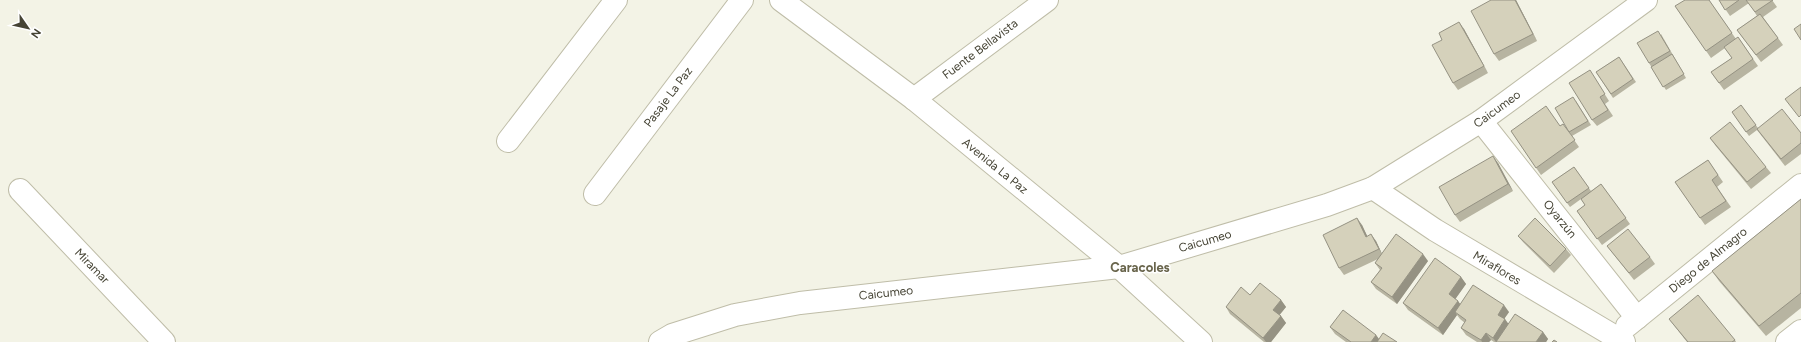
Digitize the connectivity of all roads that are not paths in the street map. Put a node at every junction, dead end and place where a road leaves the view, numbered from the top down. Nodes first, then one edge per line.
1 (616, 0) edge
2 (742, 0) edge
3 (781, 0) edge
4 (1047, 0) edge
5 (1646, 0) edge
6 (914, 99) junction
7 (1481, 121) junction
8 (508, 141) dead end
9 (1801, 185) edge
10 (1374, 188) junction
11 (20, 190) dead end
12 (595, 194) dead end
13 (1119, 267) junction
14 (1637, 318) junction
15 (1801, 331) edge
16 (1620, 339) edge
17 (668, 340) edge
18 (1194, 340) edge
19 (164, 342) edge
20 (1787, 342) edge

1 - 8 street
2 - 12 street, Pasaje La Paz
3 - 6 street, Avenida La Paz
4 - 6 street, Fuente Bellavista
5 - 7 street, Caicumeo
6 - 13 street, Avenida La Paz
7 - 10 street, Caicumeo
7 - 14 street, Oyarzún
9 - 14 street, Diego de Almagro
10 - 13 street, Caicumeo
10 - 16 street, Miraflores
11 - 19 street, Miramar
13 - 17 street, Caicumeo
13 - 18 street, Avenida La Paz
14 - 16 street, Diego de Almagro
15 - 20 street

